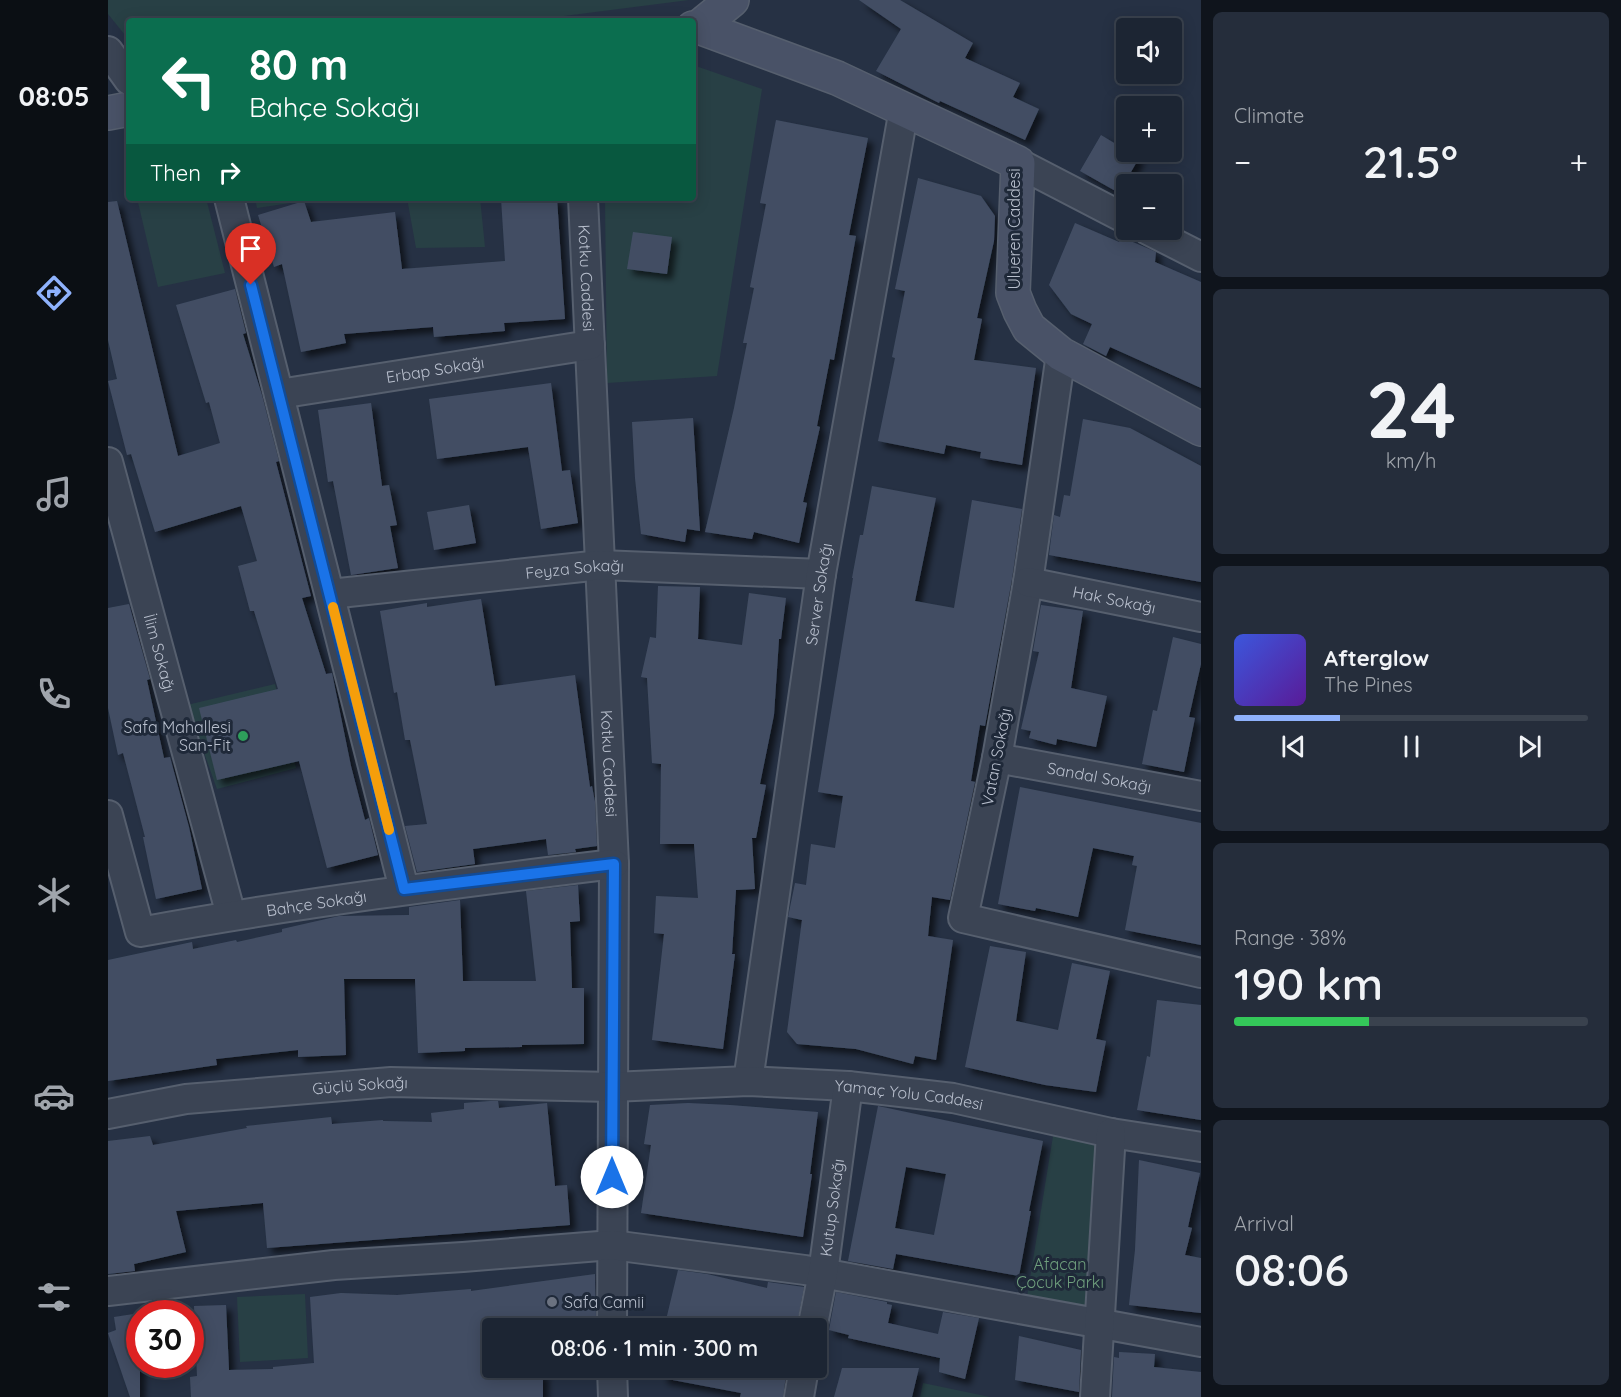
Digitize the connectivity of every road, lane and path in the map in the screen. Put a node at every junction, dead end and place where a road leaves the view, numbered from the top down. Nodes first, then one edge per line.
1 (732, 0) edge
2 (696, 27) edge
3 (108, 51) edge
4 (126, 76) edge
5 (904, 109) junction
6 (126, 110) edge
7 (108, 113) edge
8 (1018, 163) junction
9 (230, 201) edge
10 (583, 201) edge
11 (1116, 214) edge
12 (1168, 240) edge
13 (1201, 257) edge
14 (590, 345) junction
15 (1061, 354) junction
16 (279, 394) junction
17 (1201, 429) edge
18 (108, 462) edge
19 (601, 565) junction
20 (821, 574) junction
21 (1028, 582) junction
22 (330, 594) junction
23 (1201, 617) edge
24 (997, 758) junction
25 (1201, 796) edge
26 (108, 815) edge
27 (614, 864) junction
28 (404, 889) junction
29 (231, 915) junction
30 (1201, 973) edge
31 (748, 1081) junction
32 (848, 1086) junction
33 (612, 1087) junction
34 (108, 1114) edge
35 (1111, 1133) junction
36 (1201, 1147) edge
37 (612, 1245) junction
38 (823, 1273) junction
39 (108, 1291) edge
40 (612, 1318) edge
41 (814, 1318) edge
42 (1099, 1324) junction
43 (1201, 1342) edge
44 (612, 1378) edge
45 (802, 1378) edge
46 (612, 1397) edge
47 (799, 1397) edge
48 (1095, 1397) edge

1 - 2 street
2 - 5 street, Ulueren Caddesi
3 - 4 street
5 - 8 street, Ulueren Caddesi
5 - 20 street, Server Sokağı
6 - 7 street
8 - 11 street
8 - 15 street, Ulueren Caddesi
9 - 16 street
10 - 14 street, Kotku Caddesi
12 - 13 street
14 - 16 street, Erbap Sokağı
14 - 19 street, Kotku Caddesi
15 - 17 street, Ulueren Caddesi
15 - 21 street, Vatan Sokağı
16 - 22 street
18 - 29 street, İlim Sokağı
19 - 20 street, Feyza Sokağı
19 - 22 street, Feyza Sokağı
19 - 27 street, Kotku Caddesi
20 - 31 street, Server Sokağı
21 - 23 street, Hak Sokağı
21 - 24 street, Vatan Sokağı
22 - 28 street
24 - 25 street, Sandal Sokağı
24 - 30 street, Vatan Sokağı
26 - 29 street, Bahçe Sokağı
27 - 28 street, Bahçe Sokağı
27 - 33 street, Kotku Caddesi
28 - 29 street, Bahçe Sokağı
31 - 32 street, Yamaç Yolu Caddesi
31 - 33 street, Yamaç Yolu Caddesi
32 - 35 street, Yamaç Yolu Caddesi
32 - 38 street, Kutup Sokağı
33 - 34 street, Güçlü Sokağı
33 - 37 street, Kotku Caddesi
35 - 36 street, Yamaç Yolu Caddesi
35 - 42 street
37 - 38 street
37 - 39 street
37 - 40 street, Kotku Caddesi
38 - 41 street, Kutup Sokağı
38 - 42 street
42 - 43 street
42 - 48 street
44 - 46 street
45 - 47 street

